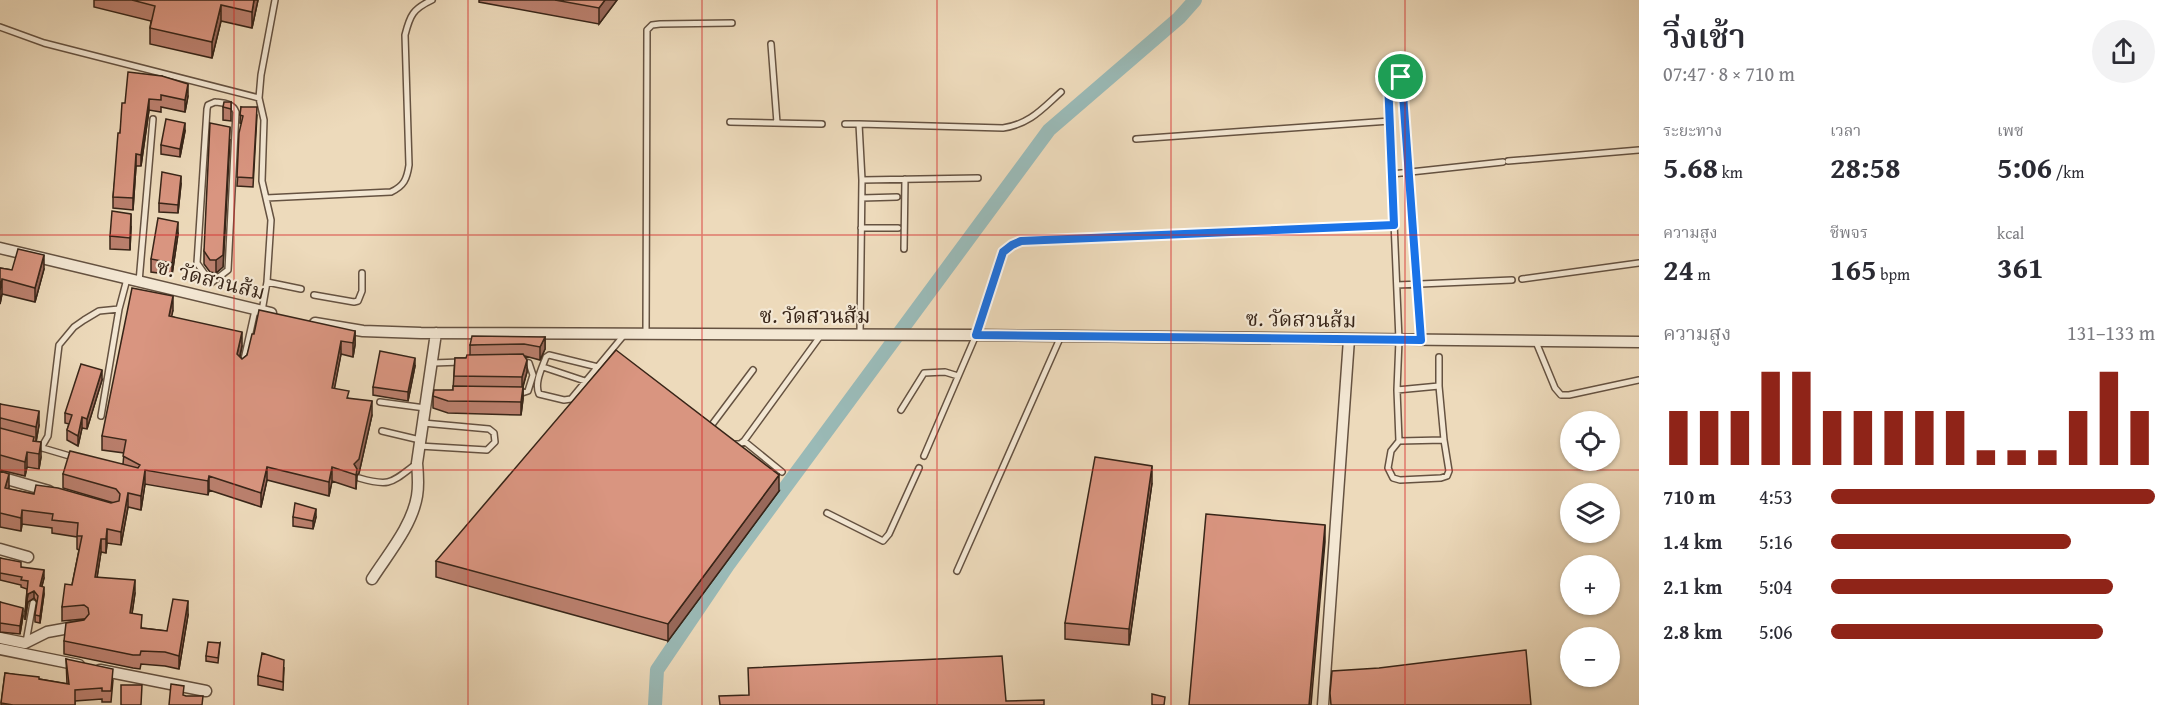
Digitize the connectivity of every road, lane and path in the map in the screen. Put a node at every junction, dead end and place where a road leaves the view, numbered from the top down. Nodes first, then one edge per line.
1 (275, 0) edge
2 (432, 0) edge
3 (732, 23) dead end
4 (0, 27) edge
5 (771, 44) dead end
6 (1061, 92) dead end
7 (259, 98) junction
8 (153, 119) dead end
9 (1390, 120) junction
10 (730, 122) dead end
11 (777, 123) junction
12 (822, 124) dead end
13 (845, 124) dead end
14 (859, 124) junction
15 (1136, 139) dead end
16 (1639, 150) edge
17 (1409, 172) junction
18 (1392, 174) junction
19 (978, 178) dead end
20 (905, 179) junction
21 (862, 180) junction
22 (897, 197) dead end
23 (267, 198) junction
24 (862, 198) junction
25 (145, 221) junction
26 (157, 222) edge
27 (1394, 225) junction
28 (861, 228) junction
29 (898, 228) dead end
30 (0, 248) edge
31 (904, 249) dead end
32 (1639, 263) edge
33 (362, 273) dead end
34 (127, 279) junction
35 (1522, 279) dead end
36 (1512, 280) dead end
37 (139, 282) junction
38 (267, 282) junction
39 (212, 283) junction
40 (1397, 285) junction
41 (1417, 285) junction
42 (301, 289) dead end
43 (314, 295) dead end
44 (209, 298) junction
45 (119, 309) junction
46 (259, 310) junction
47 (281, 316) edge
48 (300, 321) edge
49 (436, 333) junction
50 (625, 333) junction
51 (646, 333) junction
52 (822, 334) junction
53 (860, 334) junction
54 (976, 335) junction
55 (1061, 336) junction
56 (1349, 339) junction
57 (1399, 340) junction
58 (1421, 340) junction
59 (1536, 342) junction
60 (1639, 342) edge
61 (1439, 357) dead end
62 (513, 361) edge
63 (467, 362) edge
64 (433, 363) junction
65 (598, 367) junction
66 (242, 368) edge
67 (543, 368) junction
68 (753, 370) dead end
69 (958, 376) junction
70 (1639, 380) edge
71 (585, 381) junction
72 (1439, 386) junction
73 (1397, 390) junction
74 (514, 393) edge
75 (380, 402) dead end
76 (425, 408) junction
77 (901, 410) dead end
78 (101, 416) dead end
79 (703, 419) edge
80 (423, 423) junction
81 (711, 426) junction
82 (382, 431) dead end
83 (719, 432) edge
84 (727, 438) edge
85 (1444, 440) junction
86 (744, 441) junction
87 (1399, 441) junction
88 (420, 443) junction
89 (31, 445) edge
90 (41, 448) junction
91 (924, 456) dead end
92 (84, 459) edge
93 (417, 463) junction
94 (919, 468) dead end
95 (782, 472) dead end
96 (0, 477) edge
97 (359, 478) edge
98 (56, 494) edge
99 (827, 513) dead end
100 (0, 549) edge
101 (28, 557) dead end
102 (957, 572) dead end
103 (372, 579) dead end
104 (33, 603) dead end
105 (82, 626) edge
106 (0, 638) edge
107 (26, 643) junction
108 (0, 649) edge
109 (206, 691) dead end
110 (1323, 705) edge

1 - 7 lane
2 - 23 lane
3 - 51 lane
4 - 7 lane
5 - 11 lane
6 - 14 lane
7 - 23 lane
8 - 25 lane
9 - 15 lane
9 - 17 lane
9 - 18 lane
10 - 11 lane
11 - 12 lane
13 - 14 lane
14 - 21 lane
16 - 17 lane
17 - 18 lane
17 - 41 lane
18 - 27 lane
19 - 20 lane
20 - 21 lane
20 - 31 lane
21 - 24 lane
22 - 24 lane
23 - 38 lane
24 - 28 lane
25 - 26 lane
25 - 37 lane
27 - 40 lane
27 - 54 lane
28 - 29 lane
28 - 53 lane
30 - 34 street, ซ. วัดสวนส้ม
32 - 35 lane
33 - 43 lane
34 - 37 street, ซ. วัดสวนส้ม
34 - 45 lane
36 - 41 lane
37 - 44 street, ซ. วัดสวนส้ม
38 - 42 lane
38 - 46 lane
39 - 39 lane
39 - 44 lane
40 - 41 lane
40 - 57 lane
41 - 58 lane
44 - 46 street, ซ. วัดสวนส้ม
45 - 78 lane
45 - 90 lane
46 - 47 street, ซ. วัดสวนส้ม
46 - 66 lane
48 - 49 street, ซ. วัดสวนส้ม
49 - 50 street, ซ. วัดสวนส้ม
49 - 64 street
50 - 51 street, ซ. วัดสวนส้ม
50 - 65 lane
51 - 52 street, ซ. วัดสวนส้ม
52 - 53 street, ซ. วัดสวนส้ม
52 - 86 lane
53 - 54 street, ซ. วัดสวนส้ม
54 - 55 street, ซ. วัดสวนส้ม
54 - 69 lane
55 - 56 street, ซ. วัดสวนส้ม
55 - 102 lane
56 - 57 street, ซ. วัดสวนส้ม
56 - 110 street
57 - 58 street, ซ. วัดสวนส้ม
57 - 73 lane
58 - 59 street, ซ. วัดสวนส้ม
59 - 60 street, ซ. วัดสวนส้ม
59 - 70 lane
61 - 72 lane
62 - 74 lane
63 - 64 lane
64 - 76 street
65 - 67 lane
65 - 71 lane
67 - 71 lane
67 - 71 lane
68 - 81 lane
69 - 77 lane
69 - 91 lane
72 - 73 lane
72 - 85 lane
73 - 87 lane
75 - 76 lane
76 - 80 street
79 - 81 lane
80 - 88 street
80 - 88 lane
81 - 83 lane
82 - 88 lane
84 - 86 lane
85 - 87 lane
85 - 87 lane
86 - 95 lane
88 - 93 street
89 - 90 lane
90 - 92 lane
93 - 97 lane
93 - 103 street
94 - 99 lane
96 - 98 street
100 - 101 street
104 - 107 lane
105 - 107 street
106 - 107 street
108 - 109 street

